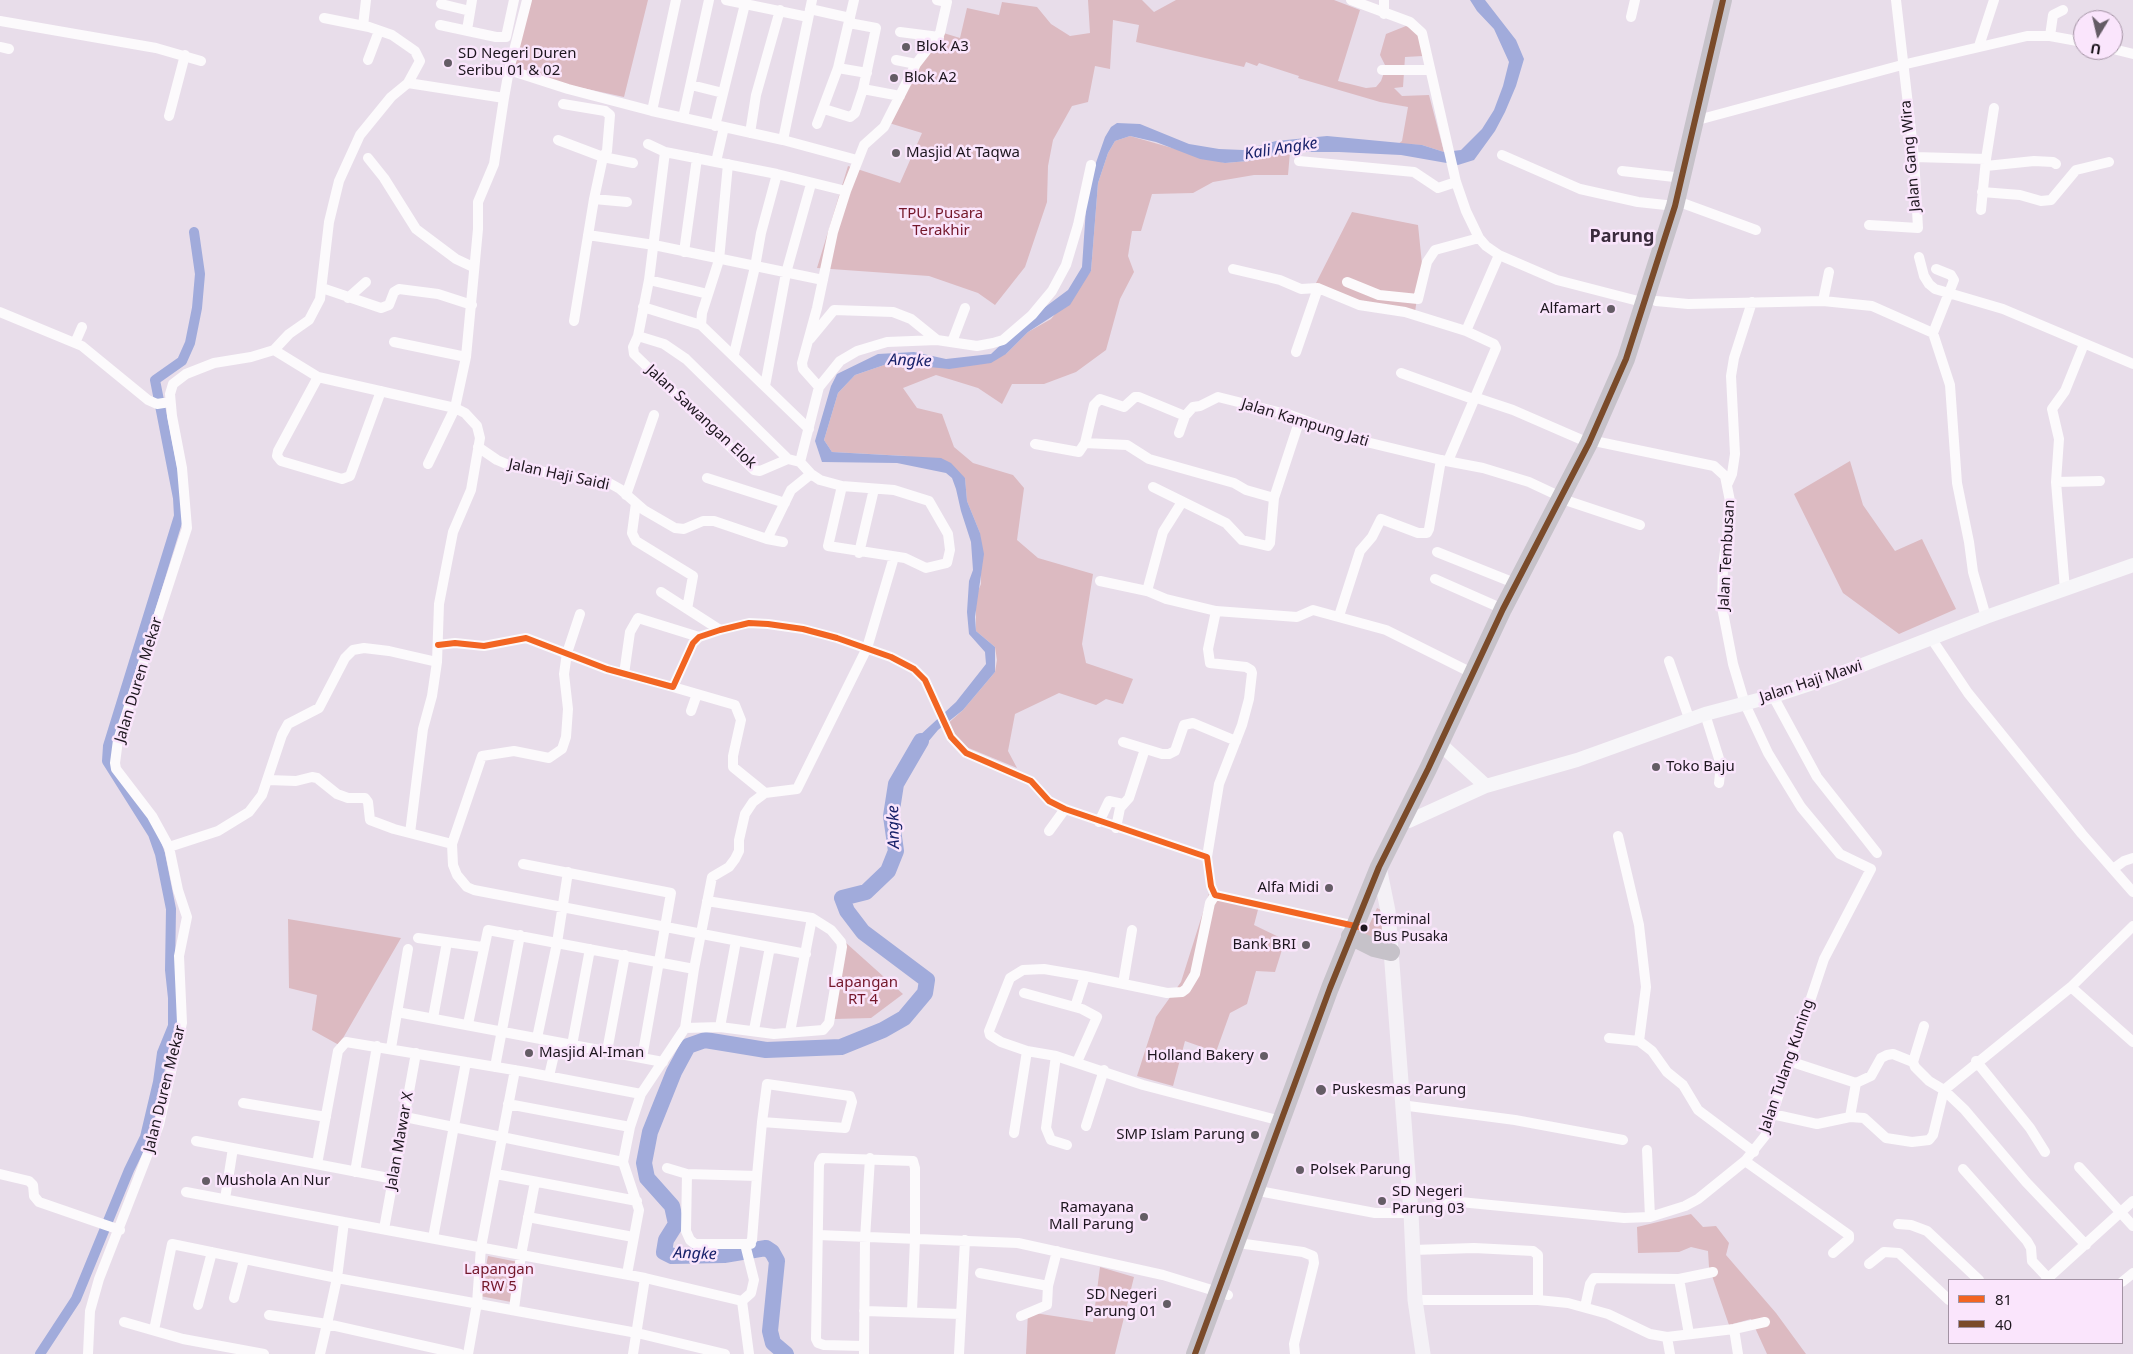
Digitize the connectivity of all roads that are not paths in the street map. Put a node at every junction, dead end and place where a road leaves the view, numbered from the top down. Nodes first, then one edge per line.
1 (366, 0) edge
2 (472, 0) edge
3 (514, 0) edge
4 (528, 0) edge
5 (676, 0) edge
6 (709, 0) edge
7 (728, 0) edge
8 (854, 0) edge
9 (937, 0) edge
10 (1351, 0) edge
11 (1384, 0) edge
12 (1635, 0) edge
13 (1723, 0) edge
14 (1732, 0) edge
15 (1896, 0) edge
16 (1994, 0) edge
17 (442, 4) dead end
18 (745, 4) junction
19 (769, 4) edge
20 (810, 9) edge
21 (780, 10) junction
22 (2063, 10) dead end
23 (470, 11) junction
24 (1384, 14) junction
25 (1631, 17) dead end
26 (324, 18) dead end
27 (0, 20) edge
28 (850, 20) junction
29 (440, 25) dead end
30 (363, 26) junction
31 (467, 30) junction
32 (379, 31) junction
33 (900, 32) dead end
34 (939, 36) junction
35 (2050, 36) junction
36 (2073, 40) edge
37 (1979, 46) junction
38 (181, 54) junction
39 (368, 60) dead end
40 (896, 60) dead end
41 (201, 61) dead end
42 (916, 64) junction
43 (1902, 65) junction
44 (838, 68) junction
45 (509, 70) junction
46 (1382, 70) dead end
47 (1430, 70) junction
48 (867, 73) junction
49 (408, 82) junction
50 (691, 84) junction
51 (863, 89) junction
52 (723, 93) junction
53 (900, 96) junction
54 (504, 98) junction
55 (563, 104) dead end
56 (1994, 108) dead end
57 (824, 109) junction
58 (652, 111) junction
59 (169, 116) dead end
60 (683, 118) junction
61 (1699, 120) junction
62 (817, 124) dead end
63 (719, 127) junction
64 (750, 133) junction
65 (558, 140) dead end
66 (783, 140) junction
67 (648, 144) dead end
68 (665, 152) junction
69 (1502, 156) dead end
70 (603, 157) junction
71 (1914, 157) junction
72 (368, 158) dead end
73 (697, 158) junction
74 (857, 160) junction
75 (1299, 161) dead end
76 (716, 162) junction
77 (1986, 162) junction
78 (2109, 162) dead end
79 (633, 163) dead end
80 (728, 164) junction
81 (2056, 164) dead end
82 (1091, 165) dead end
83 (1622, 172) dead end
84 (777, 174) junction
85 (1682, 178) junction
86 (1456, 182) junction
87 (811, 184) junction
88 (846, 191) junction
89 (1982, 192) junction
90 (594, 199) junction
91 (627, 202) dead end
92 (1680, 205) junction
93 (1981, 210) dead end
94 (1869, 225) dead end
95 (1756, 230) dead end
96 (588, 235) junction
97 (1479, 238) junction
98 (654, 245) junction
99 (684, 252) junction
100 (1499, 256) junction
101 (1919, 257) dead end
102 (719, 260) junction
103 (473, 267) junction
104 (755, 267) junction
105 (1233, 269) dead end
106 (1936, 269) dead end
107 (1829, 272) dead end
108 (786, 273) junction
109 (649, 280) junction
110 (824, 280) junction
111 (366, 282) dead end
112 (1348, 282) dead end
113 (322, 288) junction
114 (1318, 288) junction
115 (708, 294) junction
116 (1948, 294) junction
117 (348, 298) junction
118 (1823, 301) junction
119 (1651, 302) junction
120 (1752, 302) junction
121 (472, 305) junction
122 (643, 307) junction
123 (817, 308) junction
124 (965, 308) dead end
125 (834, 310) junction
126 (0, 312) edge
127 (574, 321) dead end
128 (701, 325) junction
129 (82, 327) dead end
130 (1466, 330) junction
131 (1933, 332) junction
132 (638, 336) junction
133 (937, 340) junction
134 (808, 341) junction
135 (394, 342) dead end
136 (952, 342) junction
137 (76, 343) junction
138 (2084, 344) junction
139 (274, 350) junction
140 (1296, 352) dead end
141 (734, 354) junction
142 (466, 357) junction
143 (2133, 364) edge
144 (1401, 373) dead end
145 (318, 377) junction
146 (765, 386) junction
147 (819, 387) junction
148 (381, 391) junction
149 (1474, 398) junction
150 (169, 403) junction
151 (455, 408) junction
152 (654, 415) dead end
153 (1186, 416) junction
154 (1300, 419) junction
155 (809, 429) junction
156 (1179, 433) dead end
157 (1594, 442) junction
158 (1085, 443) junction
159 (1035, 444) dead end
160 (478, 447) junction
161 (788, 459) junction
162 (1444, 461) junction
163 (800, 462) junction
164 (428, 464) dead end
165 (811, 474) junction
166 (707, 478) dead end
167 (2100, 481) dead end
168 (2056, 482) junction
169 (1728, 483) junction
170 (842, 486) junction
171 (1153, 487) dead end
172 (874, 489) junction
173 (626, 495) junction
174 (1274, 498) junction
175 (1564, 499) junction
176 (1182, 502) junction
177 (785, 503) junction
178 (636, 504) junction
179 (1640, 525) dead end
180 (768, 539) junction
181 (783, 542) dead end
182 (1437, 552) dead end
183 (859, 553) junction
184 (894, 557) junction
185 (2133, 565) edge
186 (1435, 579) dead end
187 (1100, 581) dead end
188 (1517, 584) junction
189 (2065, 590) junction
190 (661, 592) dead end
191 (1148, 592) junction
192 (687, 609) junction
193 (1503, 609) junction
194 (1216, 610) junction
195 (580, 614) dead end
196 (1339, 616) junction
197 (1986, 617) junction
198 (720, 630) junction
199 (699, 637) junction
200 (1931, 638) junction
201 (438, 645) junction
202 (867, 648) junction
203 (568, 653) junction
204 (1669, 661) dead end
205 (437, 662) junction
206 (624, 674) junction
207 (1474, 674) junction
208 (673, 687) junction
209 (697, 694) junction
210 (1773, 696) junction
211 (1745, 704) junction
212 (691, 712) dead end
213 (1705, 714) junction
214 (1690, 721) junction
215 (1236, 741) junction
216 (1122, 742) dead end
217 (1443, 746) junction
218 (1146, 749) junction
219 (268, 780) junction
220 (1719, 783) dead end
221 (1486, 786) junction
222 (765, 793) junction
223 (1123, 804) junction
224 (1065, 809) junction
225 (1409, 821) junction
226 (1099, 822) junction
227 (1116, 828) junction
228 (1048, 831) dead end
229 (410, 833) junction
230 (1618, 836) dead end
231 (452, 844) junction
232 (169, 847) junction
233 (1877, 853) dead end
234 (1207, 857) junction
235 (2133, 858) edge
236 (522, 864) dead end
237 (2113, 870) junction
238 (568, 872) junction
239 (1380, 875) junction
240 (2133, 892) edge
241 (1215, 895) junction
242 (707, 901) junction
243 (562, 908) junction
244 (812, 918) junction
245 (667, 926) junction
246 (2133, 926) edge
247 (1132, 930) dead end
248 (701, 933) junction
249 (1357, 933) junction
250 (520, 935) junction
251 (418, 938) dead end
252 (736, 941) junction
253 (447, 942) junction
254 (557, 943) junction
255 (482, 948) junction
256 (770, 948) junction
257 (408, 949) dead end
258 (590, 949) junction
259 (1392, 952) junction
260 (806, 954) junction
261 (626, 955) junction
262 (660, 963) junction
263 (694, 969) junction
264 (1085, 976) junction
265 (1123, 984) junction
266 (2071, 987) junction
267 (1024, 993) dead end
268 (1075, 1007) junction
269 (397, 1012) junction
270 (433, 1018) junction
271 (468, 1024) junction
272 (1924, 1026) dead end
273 (720, 1027) junction
274 (685, 1028) junction
275 (754, 1030) junction
276 (502, 1031) junction
277 (790, 1032) junction
278 (537, 1038) junction
279 (1609, 1038) dead end
280 (1639, 1041) junction
281 (556, 1042) junction
282 (2133, 1042) edge
283 (572, 1045) junction
284 (377, 1046) junction
285 (391, 1048) junction
286 (607, 1051) junction
287 (1027, 1051) junction
288 (416, 1053) junction
289 (1056, 1056) junction
290 (642, 1058) junction
291 (1789, 1061) junction
292 (1976, 1061) junction
293 (466, 1062) junction
294 (663, 1062) junction
295 (1077, 1062) junction
296 (1913, 1062) junction
297 (495, 1067) junction
298 (515, 1070) junction
299 (1104, 1070) junction
300 (549, 1076) junction
301 (1856, 1083) junction
302 (1944, 1090) junction
303 (641, 1094) junction
304 (1294, 1098) junction
305 (243, 1103) dead end
306 (508, 1104) junction
307 (1401, 1105) junction
308 (1772, 1114) junction
309 (405, 1116) junction
310 (1850, 1116) junction
311 (326, 1117) junction
312 (1281, 1121) junction
313 (762, 1122) junction
314 (454, 1126) junction
315 (1086, 1126) dead end
316 (630, 1127) junction
317 (1014, 1133) dead end
318 (504, 1137) junction
319 (1623, 1140) dead end
320 (196, 1141) dead end
321 (1067, 1145) dead end
322 (233, 1148) junction
323 (1647, 1150) dead end
324 (1754, 1152) junction
325 (2045, 1152) dead end
326 (870, 1158) junction
327 (1744, 1161) junction
328 (623, 1162) junction
329 (317, 1164) junction
330 (2079, 1167) dead end
331 (667, 1168) dead end
332 (1963, 1170) dead end
333 (355, 1172) junction
334 (0, 1174) edge
335 (496, 1174) junction
336 (688, 1174) junction
337 (756, 1176) junction
338 (394, 1179) junction
339 (535, 1182) junction
340 (186, 1192) dead end
341 (1264, 1192) junction
342 (225, 1199) junction
343 (637, 1201) junction
344 (2133, 1201) edge
345 (1411, 1213) junction
346 (2120, 1213) junction
347 (1650, 1216) junction
348 (528, 1217) junction
349 (344, 1222) junction
350 (1898, 1224) dead end
351 (111, 1226) junction
352 (2133, 1226) edge
353 (384, 1229) junction
354 (818, 1236) junction
355 (633, 1237) junction
356 (433, 1238) junction
357 (865, 1238) junction
358 (915, 1239) junction
359 (965, 1240) junction
360 (1245, 1244) junction
361 (2086, 1245) junction
362 (749, 1246) junction
363 (481, 1247) junction
364 (1414, 1250) junction
365 (1057, 1251) junction
366 (212, 1252) junction
367 (1833, 1253) dead end
368 (521, 1255) junction
369 (244, 1260) junction
370 (1869, 1264) dead end
371 (1713, 1272) dead end
372 (980, 1273) dead end
373 (2133, 1273) edge
374 (627, 1274) junction
375 (336, 1278) junction
376 (645, 1278) junction
377 (1679, 1278) junction
378 (1978, 1279) edge
379 (2047, 1279) edge
380 (2123, 1281) edge
381 (1048, 1286) junction
382 (1223, 1293) junction
383 (234, 1298) dead end
384 (1948, 1299) edge
385 (1416, 1300) junction
386 (1538, 1300) junction
387 (742, 1301) junction
388 (477, 1303) junction
389 (198, 1305) dead end
390 (1585, 1306) junction
391 (514, 1309) junction
392 (864, 1310) junction
393 (912, 1311) junction
394 (961, 1314) junction
395 (269, 1315) dead end
396 (1021, 1316) dead end
397 (124, 1322) dead end
398 (1765, 1322) dead end
399 (326, 1324) junction
400 (1734, 1328) junction
401 (154, 1330) junction
402 (636, 1333) junction
403 (1689, 1334) junction
404 (1667, 1336) junction
405 (223, 1350) edge
406 (863, 1350) edge
407 (434, 1352) edge
408 (88, 1354) edge
409 (263, 1354) edge
410 (320, 1354) edge
411 (460, 1354) edge
412 (468, 1354) edge
413 (633, 1354) edge
414 (724, 1354) edge
415 (749, 1354) edge
416 (959, 1354) edge
417 (1195, 1354) edge
418 (1206, 1354) edge
419 (1295, 1354) edge
420 (1423, 1354) edge
421 (1670, 1354) edge
422 (1738, 1354) edge

1 - 30 street
2 - 23 street
3 - 31 street
4 - 45 street
5 - 58 street
6 - 50 street
7 - 18 street
8 - 28 street
9 - 34 street
10 - 24 street
11 - 24 street
12 - 25 street
13 - 61 highway
14 - 61 highway
15 - 43 street, Jalan Gang Wira
16 - 37 street
17 - 23 street
18 - 19 street
18 - 52 street
19 - 21 street
20 - 21 street
20 - 28 street
20 - 66 street
21 - 64 street
22 - 35 street
23 - 31 street
24 - 47 street
26 - 30 street
27 - 38 street
28 - 44 street
28 - 48 street
29 - 31 street
30 - 32 street
32 - 39 street
32 - 49 street
33 - 34 street
34 - 42 street
35 - 36 street
35 - 37 street
37 - 43 street
38 - 41 street
38 - 59 street
40 - 42 street
42 - 53 street
43 - 61 street
43 - 71 street, Jalan Gang Wira
44 - 48 street
44 - 57 street
45 - 54 street
45 - 58 street
46 - 47 street
47 - 86 street
48 - 51 street
49 - 54 street
49 - 113 street
50 - 52 street
50 - 60 street
51 - 53 street
51 - 57 street
52 - 63 street
53 - 74 street
54 - 103 street
55 - 70 street
56 - 77 street
57 - 62 street
58 - 60 street
60 - 63 street
61 - 85 highway
61 - 92 highway
63 - 64 street
63 - 76 street
64 - 66 street
65 - 70 street
66 - 74 street
67 - 68 street
68 - 73 street
68 - 98 street, Jalan Sawangan Elok
69 - 92 street
70 - 79 street
70 - 90 street
71 - 77 street
71 - 94 street, Jalan Gang Wira
72 - 103 street
73 - 76 street
73 - 99 street
74 - 88 street
75 - 86 street
76 - 80 street
77 - 81 street
77 - 89 street
78 - 89 street
80 - 84 street
80 - 102 street
82 - 136 street
83 - 85 street
84 - 87 street
84 - 104 street
85 - 92 highway
86 - 97 street
87 - 88 street
87 - 108 street
88 - 110 street
89 - 93 street
90 - 91 street
90 - 96 street
92 - 95 street
92 - 119 highway
96 - 98 street
96 - 127 street
97 - 100 street
97 - 112 street
98 - 99 street
98 - 109 street, Jalan Sawangan Elok
99 - 102 street
100 - 119 street
100 - 130 street
101 - 116 street
102 - 104 street
102 - 115 street
103 - 121 street
104 - 108 street
104 - 141 street
105 - 114 street
106 - 116 street
107 - 118 street
108 - 110 street
108 - 146 street
109 - 115 street
109 - 122 street, Jalan Sawangan Elok
110 - 123 street
111 - 117 street
113 - 117 street
113 - 139 street
114 - 130 street
114 - 140 street
115 - 128 street
116 - 131 street
116 - 138 street
117 - 121 street
118 - 120 street
118 - 131 street
119 - 120 street
119 - 157 highway
120 - 169 street
121 - 142 street
122 - 128 street
122 - 132 street, Jalan Sawangan Elok
123 - 125 street
123 - 134 street
124 - 136 street
125 - 133 street
125 - 134 street
126 - 137 street
128 - 141 street
129 - 137 street
130 - 149 street
131 - 197 street
132 - 161 street, Jalan Sawangan Elok
132 - 161 street, Jalan Sawangan Elok
133 - 136 street
133 - 147 street
134 - 147 street
135 - 142 street
137 - 150 street
138 - 143 street
138 - 168 street
139 - 145 street
139 - 150 street
141 - 146 street
142 - 151 street
144 - 149 street, Jalan Tembusan
145 - 148 street
145 - 148 street
146 - 155 street
147 - 155 street
148 - 151 street
149 - 157 street, Jalan Tembusan
149 - 162 street
150 - 232 street, Jalan Duren Mekar
151 - 160 street
151 - 164 street
152 - 173 street
153 - 154 street, Jalan Kampung Jati
153 - 156 street
153 - 158 street
154 - 162 street, Jalan Kampung Jati
154 - 174 street
155 - 163 street
157 - 169 street, Jalan Tembusan
157 - 175 highway
158 - 159 street
158 - 174 street
160 - 173 street, Jalan Haji Saidi
160 - 201 street
161 - 163 street
162 - 175 street, Jalan Kampung Jati
162 - 196 street
163 - 165 street
165 - 170 street
165 - 177 street
166 - 177 street
167 - 168 street
168 - 189 street
169 - 211 street, Jalan Tembusan
170 - 172 street
170 - 183 street
171 - 176 street
172 - 183 street
172 - 184 street
173 - 178 street, Jalan Haji Saidi
174 - 176 street
175 - 179 street, Jalan Kampung Jati
175 - 188 highway
175 - 217 highway
176 - 191 street
177 - 180 street
178 - 180 street, Jalan Haji Saidi
178 - 192 street
180 - 181 street
182 - 188 street
183 - 184 street
184 - 202 street
185 - 189 street, Jalan Haji Mawi
186 - 193 street
187 - 191 street
188 - 193 highway
189 - 197 street, Jalan Haji Mawi
190 - 192 street
191 - 194 street
192 - 198 street
193 - 207 highway
194 - 196 street
194 - 215 street
195 - 203 street
196 - 207 street
197 - 200 street, Jalan Haji Mawi
198 - 199 street
198 - 202 street
199 - 206 street
199 - 208 street
200 - 210 street, Jalan Haji Mawi
200 - 237 street
201 - 203 street
201 - 205 street
202 - 222 street
202 - 224 street
203 - 206 street
203 - 231 street
204 - 214 street
205 - 219 street
205 - 229 street
206 - 208 street
207 - 217 highway
208 - 209 street
209 - 212 street
209 - 222 street
210 - 211 street, Jalan Haji Mawi
210 - 233 street
211 - 213 street, Jalan Haji Mawi
211 - 291 street, Jalan Tulang Kuning
213 - 214 street, Jalan Haji Mawi
213 - 220 street
214 - 221 street, Jalan Haji Mawi
215 - 218 street
215 - 234 street
216 - 218 street
217 - 221 street
217 - 225 highway
217 - 239 highway
218 - 223 street
219 - 229 street
219 - 232 street
221 - 225 street, Jalan Haji Mawi
222 - 242 street
223 - 226 street
223 - 227 street
224 - 226 street
224 - 228 street
225 - 239 highway
226 - 227 street
227 - 234 street
229 - 231 street
230 - 280 street
231 - 243 street
232 - 351 street, Jalan Duren Mekar
234 - 241 street
235 - 237 street
236 - 238 street
237 - 240 street
238 - 243 street
238 - 245 street
239 - 249 highway
239 - 259 main road
241 - 249 street
241 - 265 street
242 - 244 street
242 - 248 street
243 - 245 street
243 - 254 street
244 - 260 street
244 - 277 street
245 - 248 street
245 - 262 street
246 - 266 street
247 - 265 street
248 - 252 street
248 - 263 street
249 - 259 highway
249 - 304 highway
250 - 254 street
250 - 255 street
250 - 276 street
251 - 253 street
252 - 256 street
252 - 273 street
253 - 255 street
253 - 270 street
254 - 258 street
254 - 278 street
255 - 271 street
256 - 260 street
256 - 275 street
257 - 269 street
258 - 261 street
258 - 283 street
259 - 307 main road
260 - 277 street
261 - 262 street
261 - 286 street
262 - 263 street
262 - 290 street
263 - 274 street
264 - 265 street
264 - 268 street
264 - 287 street
266 - 282 street
266 - 292 street
267 - 268 street
268 - 295 street
269 - 270 street
269 - 285 street
270 - 271 street
271 - 276 street
272 - 296 street
273 - 274 street
273 - 275 street
274 - 294 street
275 - 277 street
276 - 278 street
276 - 297 street
278 - 281 street
279 - 280 street
280 - 324 street
281 - 283 street
281 - 300 street
283 - 286 street
284 - 285 street
284 - 311 street
284 - 333 street
285 - 288 street
286 - 290 street
287 - 289 street
287 - 317 street
288 - 293 street
288 - 309 street, Jalan Mawar X
289 - 295 street
289 - 321 street
290 - 294 street
291 - 301 street
291 - 308 street, Jalan Tulang Kuning
292 - 302 street
292 - 325 street
293 - 297 street
293 - 314 street
294 - 303 street
295 - 299 street
296 - 301 street
296 - 302 street
297 - 298 street
298 - 300 street
298 - 306 street
299 - 312 street
299 - 315 street
300 - 303 street
301 - 310 street
302 - 310 street
302 - 361 street
303 - 316 street
304 - 312 highway
304 - 341 highway
305 - 311 street
306 - 316 street
306 - 318 street
307 - 319 street
307 - 345 main road
308 - 310 street
308 - 324 street, Jalan Tulang Kuning
309 - 314 street
309 - 338 street, Jalan Mawar X
311 - 329 street
312 - 382 highway
313 - 313 street
313 - 337 street
314 - 318 street
314 - 356 street
316 - 328 street
318 - 328 street
318 - 335 street
320 - 322 street
322 - 329 street
322 - 342 street
323 - 347 street
324 - 327 street, Jalan Tulang Kuning
326 - 354 street
326 - 357 street
326 - 358 street
327 - 347 street, Jalan Tulang Kuning
327 - 367 street
328 - 343 street
329 - 333 street
330 - 346 street
331 - 336 street
332 - 379 street
333 - 338 street
334 - 351 street
335 - 339 street
335 - 363 street
336 - 337 street
336 - 362 street
337 - 362 street
338 - 353 street, Jalan Mawar X
339 - 343 street
339 - 348 street
340 - 342 street
341 - 345 street, Jalan Tulang Kuning
341 - 360 highway
342 - 349 street
343 - 355 street
344 - 346 street
345 - 347 street, Jalan Tulang Kuning
345 - 364 main road
346 - 352 street
346 - 361 street
348 - 355 street
348 - 368 street
349 - 353 street
349 - 375 street
350 - 378 street
351 - 408 street, Jalan Duren Mekar
353 - 356 street
354 - 357 street
354 - 406 street
355 - 374 street
356 - 363 street
357 - 358 street
357 - 392 street
358 - 359 street
358 - 393 street
359 - 365 street
359 - 394 street
360 - 382 highway
360 - 419 street
361 - 379 street
362 - 387 street
363 - 368 street
363 - 388 street
364 - 385 main road
364 - 386 street
365 - 381 street
365 - 382 street
366 - 369 street
366 - 389 street
366 - 401 street
368 - 374 street
368 - 391 street
369 - 375 street
369 - 383 street
370 - 384 street
371 - 377 street
372 - 381 street
373 - 380 street
374 - 376 street
375 - 388 street
375 - 399 street
376 - 387 street
376 - 402 street
377 - 390 street
377 - 403 street
381 - 396 street
382 - 417 highway
382 - 418 highway
385 - 386 street
385 - 420 main road
386 - 390 street
387 - 415 street
388 - 391 street
388 - 412 street
390 - 404 street
391 - 402 street
392 - 393 street
392 - 406 street
393 - 394 street
394 - 416 street
395 - 399 street
397 - 401 street
398 - 400 street
399 - 407 street
399 - 410 street
400 - 403 street
400 - 422 street
401 - 405 street
402 - 413 street
402 - 414 street
403 - 404 street
404 - 421 street
405 - 409 street
407 - 411 street

